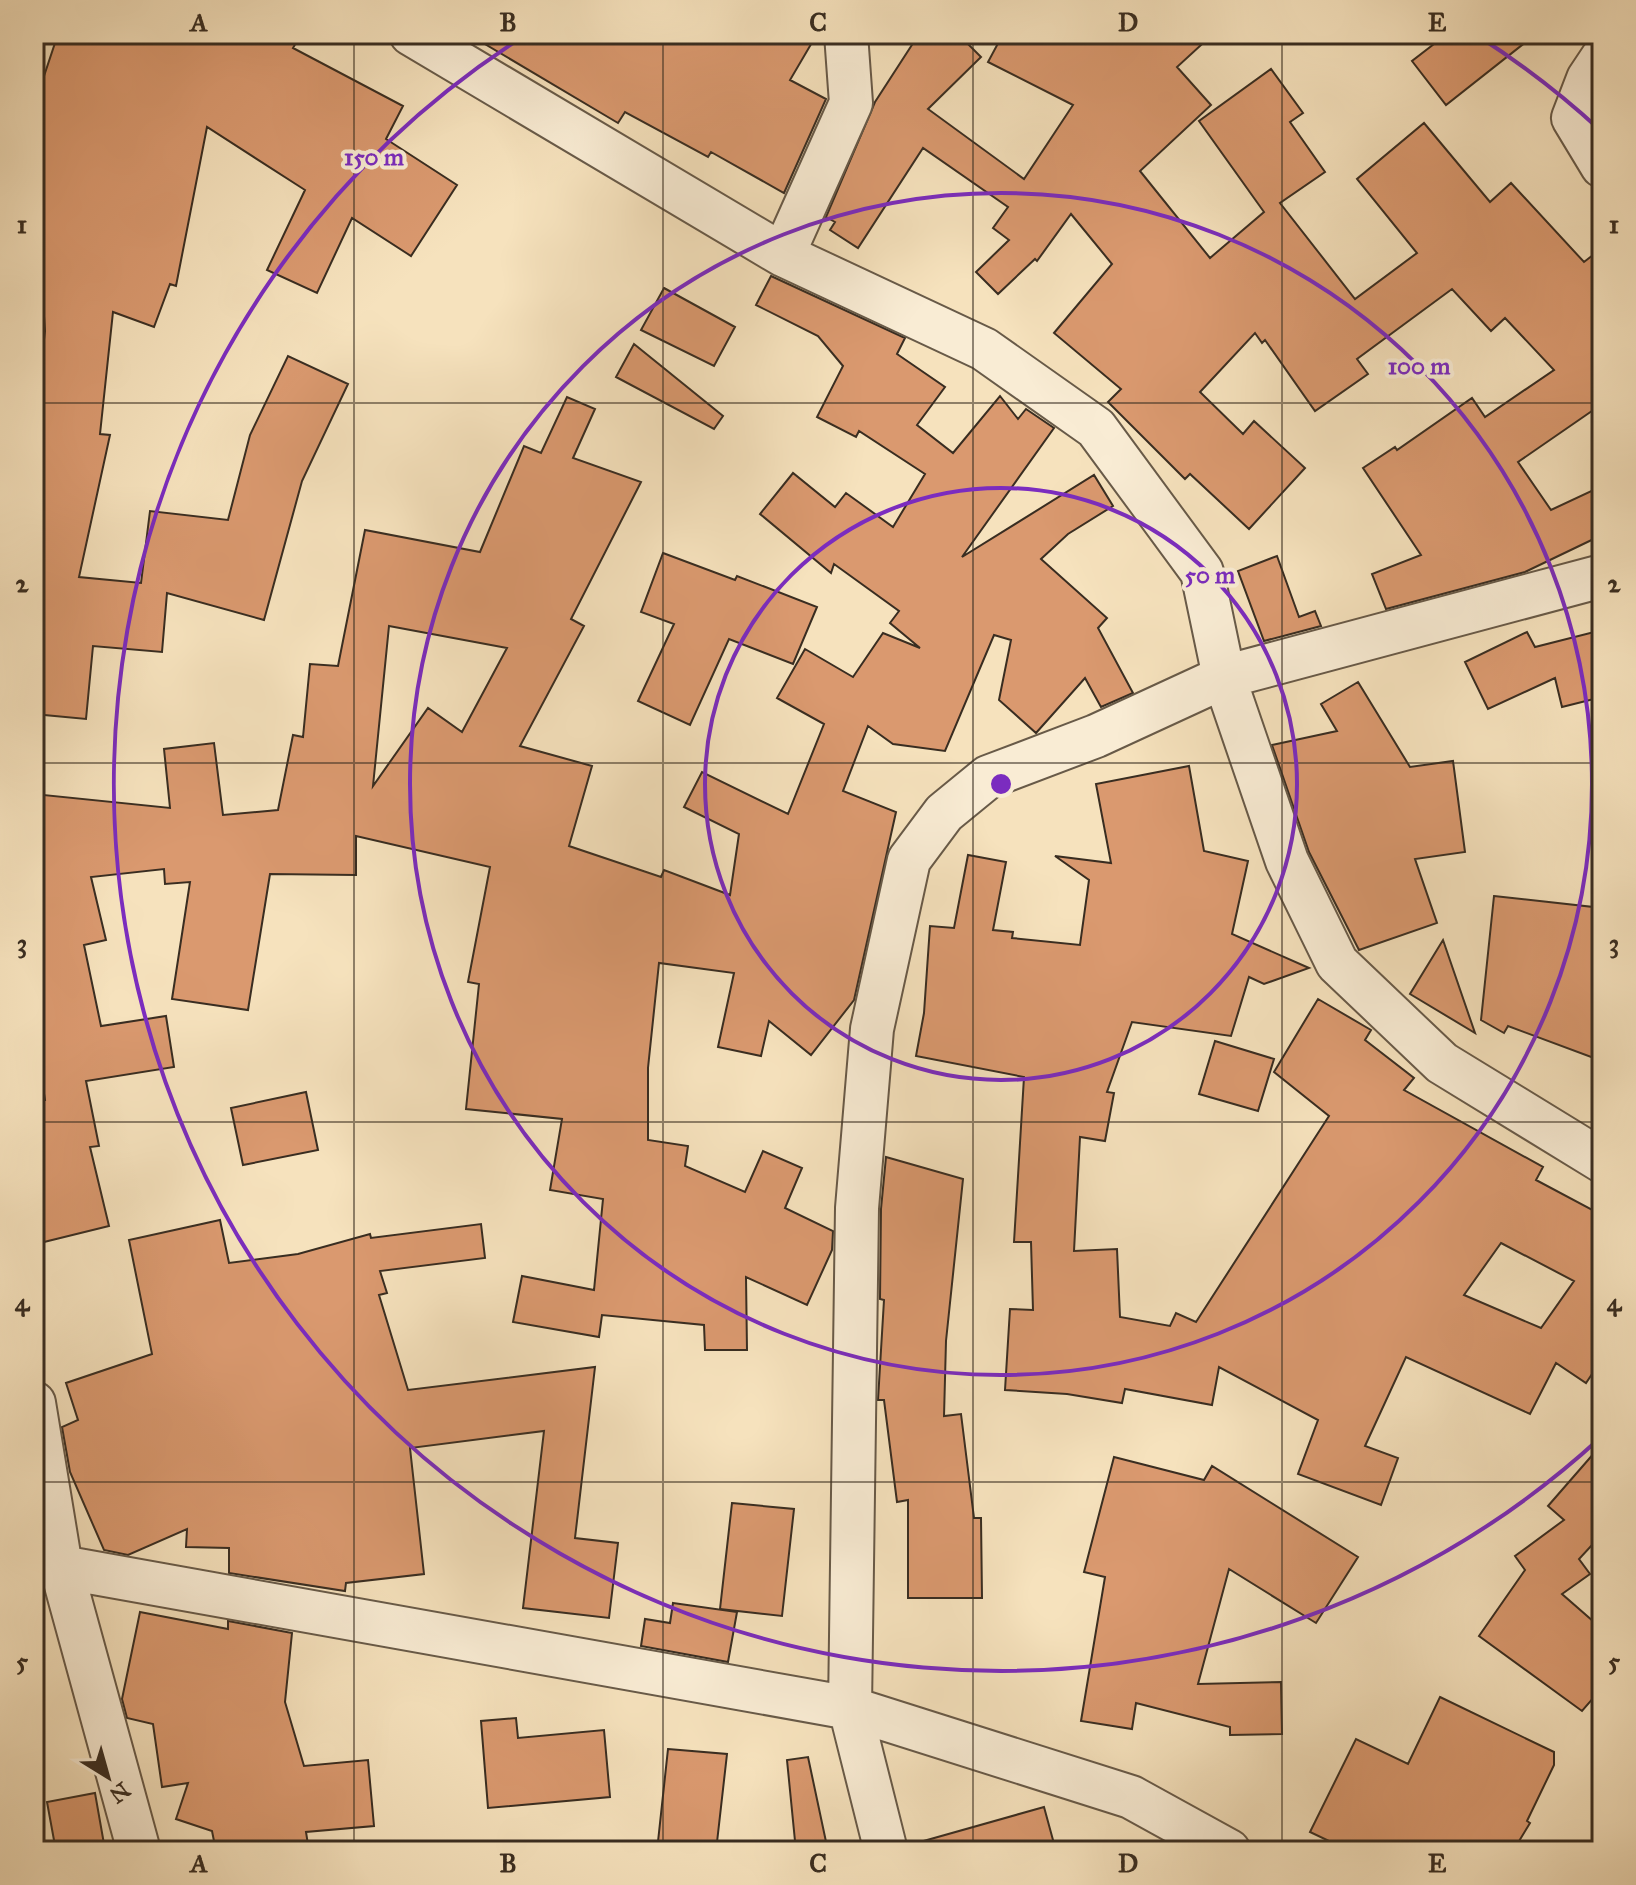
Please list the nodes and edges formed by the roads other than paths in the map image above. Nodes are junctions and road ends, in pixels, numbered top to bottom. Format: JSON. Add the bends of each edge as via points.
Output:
{"nodes":[{"id":1,"x":411,"y":34,"type":"edge"},
{"id":2,"x":846,"y":34,"type":"edge"},
{"id":3,"x":1602,"y":58,"type":"edge"},
{"id":4,"x":1602,"y":166,"type":"edge"},
{"id":5,"x":783,"y":255,"type":"junction"},
{"id":6,"x":1602,"y":576,"type":"edge"},
{"id":7,"x":1224,"y":677,"type":"junction"},
{"id":8,"x":1602,"y":1161,"type":"edge"},
{"id":9,"x":34,"y":1403,"type":"edge"},
{"id":10,"x":61,"y":1567,"type":"junction"},
{"id":11,"x":850,"y":1708,"type":"junction"},
{"id":12,"x":139,"y":1851,"type":"edge"},
{"id":13,"x":886,"y":1851,"type":"edge"},
{"id":14,"x":1229,"y":1851,"type":"edge"}],
"edges":[{"from":1,"to":5,"type":"street"},
{"from":2,"to":5,"type":"street","via":[[851,103]]},
{"from":3,"to":4,"type":"street","via":[[1573,118]]},
{"from":5,"to":7,"type":"street","via":[[984,349],[1096,428],[1202,572]]},
{"from":6,"to":7,"type":"street"},
{"from":7,"to":8,"type":"street","via":[[1287,861],[1337,963],[1442,1063]]},
{"from":7,"to":11,"type":"street","via":[[1096,736],[988,777],[944,813],[909,860],[872,1029],[857,1208]]},
{"from":9,"to":10,"type":"street"},
{"from":10,"to":11,"type":"street"},
{"from":10,"to":12,"type":"street"},
{"from":11,"to":13,"type":"street"},
{"from":11,"to":14,"type":"street","via":[[1131,1797]]}]}
